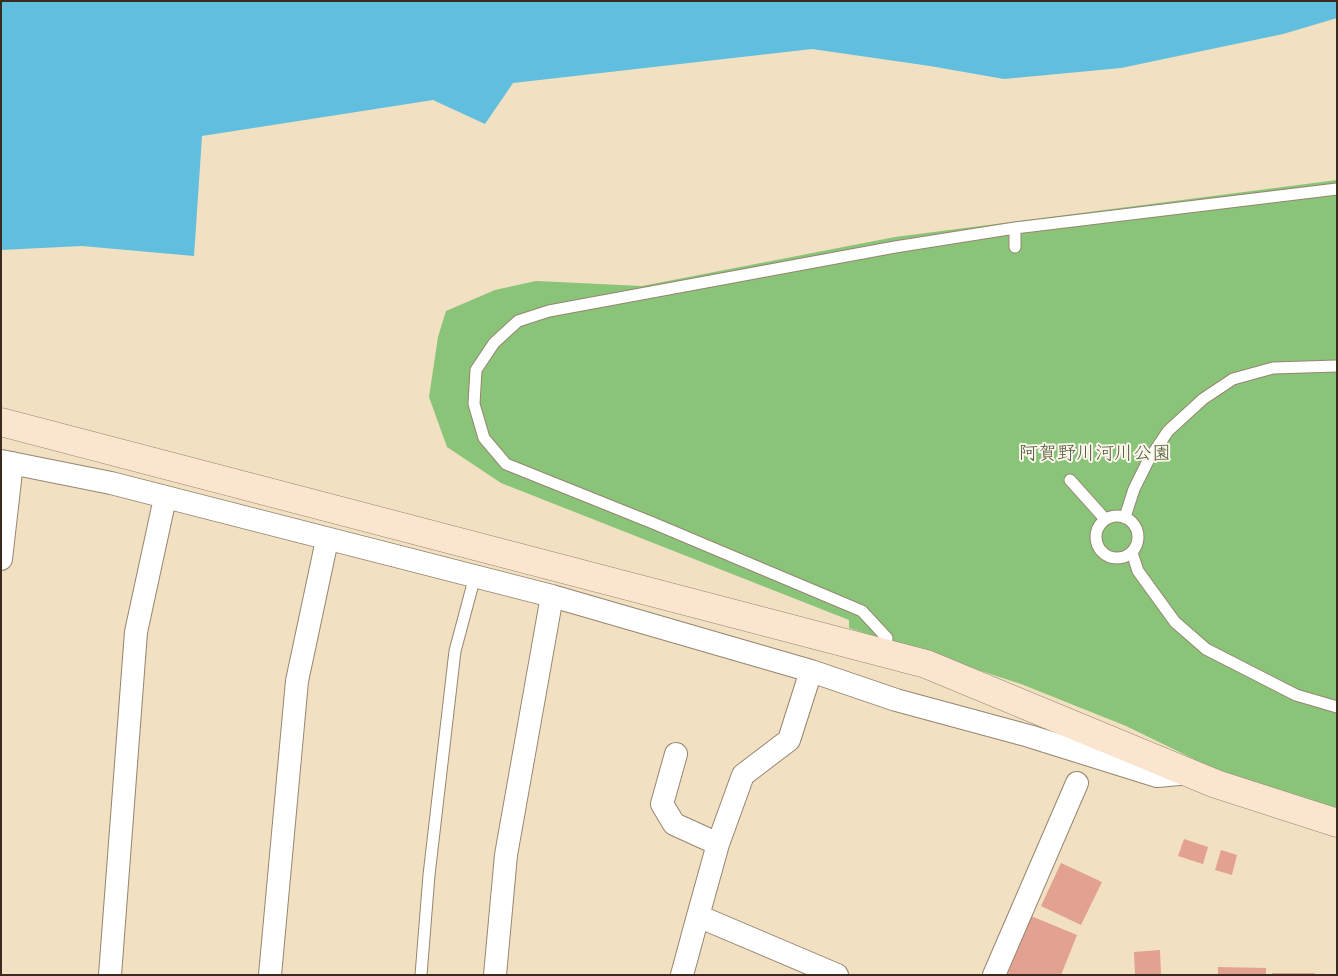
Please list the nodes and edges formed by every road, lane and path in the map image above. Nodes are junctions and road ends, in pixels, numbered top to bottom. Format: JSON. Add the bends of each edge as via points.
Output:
{"nodes":[{"id":1,"x":1337,"y":189,"type":"edge"},
{"id":2,"x":1015,"y":228,"type":"junction"},
{"id":3,"x":1015,"y":247,"type":"dead end"},
{"id":4,"x":1337,"y":366,"type":"edge"},
{"id":5,"x":1,"y":422,"type":"edge"},
{"id":6,"x":7,"y":462,"type":"edge"},
{"id":7,"x":1070,"y":480,"type":"dead end"},
{"id":8,"x":165,"y":498,"type":"junction"},
{"id":9,"x":1125,"y":517,"type":"junction"},
{"id":10,"x":1105,"y":519,"type":"junction"},
{"id":11,"x":327,"y":540,"type":"junction"},
{"id":12,"x":1132,"y":553,"type":"junction"},
{"id":13,"x":1,"y":559,"type":"edge"},
{"id":14,"x":475,"y":576,"type":"junction"},
{"id":15,"x":552,"y":596,"type":"junction"},
{"id":16,"x":885,"y":653,"type":"junction"},
{"id":17,"x":811,"y":671,"type":"junction"},
{"id":18,"x":1337,"y":707,"type":"edge"},
{"id":19,"x":676,"y":754,"type":"dead end"},
{"id":20,"x":1190,"y":773,"type":"junction"},
{"id":21,"x":1077,"y":783,"type":"dead end"},
{"id":22,"x":1337,"y":824,"type":"edge"},
{"id":23,"x":718,"y":844,"type":"junction"},
{"id":24,"x":698,"y":916,"type":"junction"},
{"id":25,"x":110,"y":975,"type":"edge"},
{"id":26,"x":270,"y":975,"type":"edge"},
{"id":27,"x":421,"y":975,"type":"edge"},
{"id":28,"x":495,"y":975,"type":"edge"},
{"id":29,"x":682,"y":975,"type":"edge"},
{"id":30,"x":837,"y":975,"type":"edge"},
{"id":31,"x":994,"y":975,"type":"edge"}],
"edges":[{"from":1,"to":2,"type":"lane"},
{"from":2,"to":3,"type":"lane"},
{"from":2,"to":16,"type":"lane","via":[[549,311],[518,321],[494,343],[476,370],[474,404],[484,438],[506,464],[862,611],[887,638]]},
{"from":4,"to":9,"type":"lane","via":[[1273,368],[1233,379],[1203,399],[1168,431],[1134,489]]},
{"from":5,"to":16,"type":"street"},
{"from":6,"to":8,"type":"street","via":[[111,483]]},
{"from":6,"to":13,"type":"street"},
{"from":7,"to":10,"type":"lane"},
{"from":8,"to":11,"type":"street"},
{"from":8,"to":25,"type":"street","via":[[136,632]]},
{"from":9,"to":10,"type":"lane","via":[[1119,515]]},
{"from":9,"to":12,"type":"lane","via":[[1138,533]]},
{"from":10,"to":12,"type":"lane","via":[[1096,530],[1100,550],[1111,558],[1126,557]]},
{"from":11,"to":14,"type":"street"},
{"from":11,"to":26,"type":"street","via":[[297,681]]},
{"from":12,"to":18,"type":"lane","via":[[1138,571],[1175,622],[1206,649],[1296,695]]},
{"from":14,"to":15,"type":"street"},
{"from":14,"to":27,"type":"lane","via":[[456,651],[429,875]]},
{"from":15,"to":17,"type":"street"},
{"from":15,"to":28,"type":"street","via":[[506,855]]},
{"from":16,"to":20,"type":"street","via":[[926,664]]},
{"from":17,"to":20,"type":"street","via":[[896,700],[1029,736],[1157,776]]},
{"from":17,"to":23,"type":"street","via":[[789,740],[743,775]]},
{"from":19,"to":23,"type":"street","via":[[662,804],[674,824]]},
{"from":20,"to":22,"type":"street"},
{"from":21,"to":31,"type":"street"},
{"from":23,"to":24,"type":"street"},
{"from":24,"to":29,"type":"street"},
{"from":24,"to":30,"type":"street"}]}
